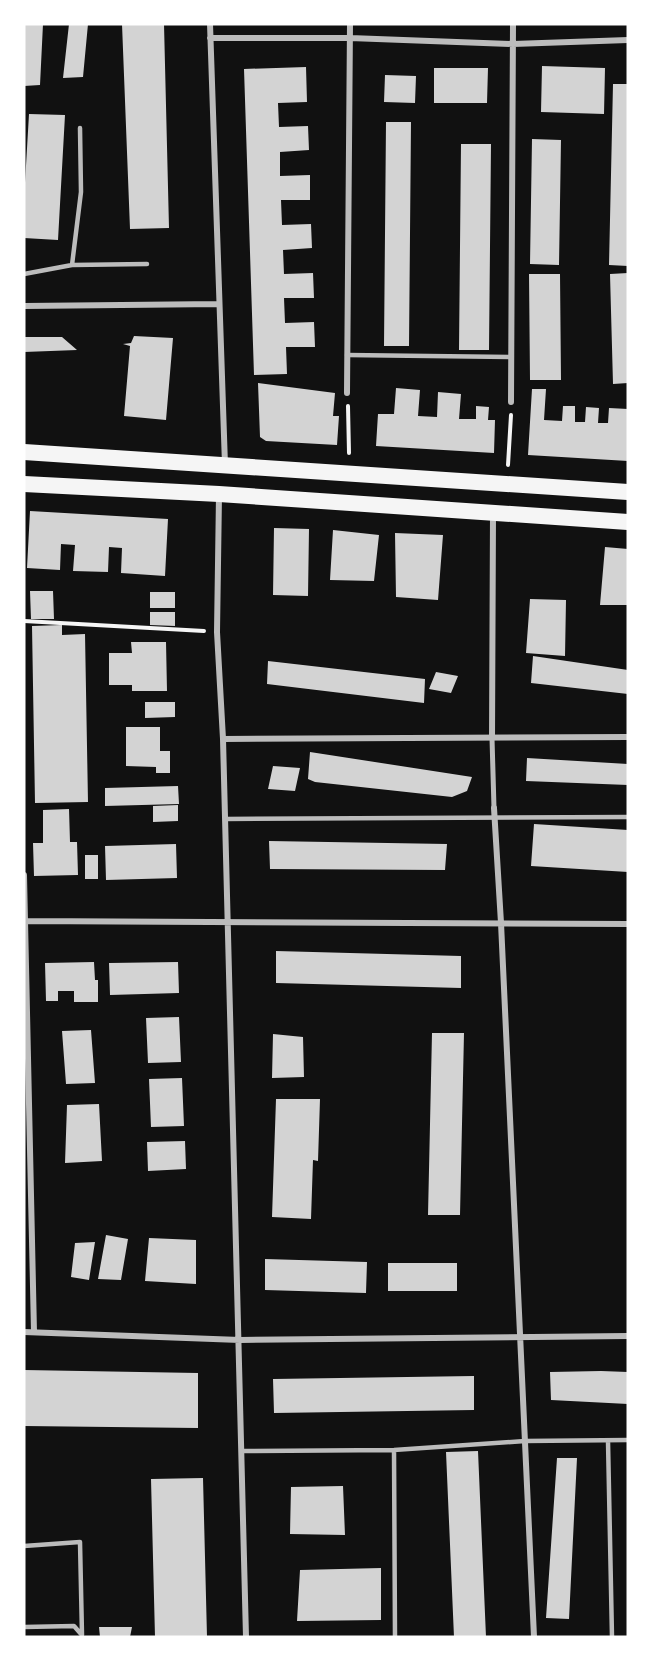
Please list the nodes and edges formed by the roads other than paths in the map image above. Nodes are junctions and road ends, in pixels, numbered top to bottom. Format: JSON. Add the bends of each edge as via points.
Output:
{"nodes":[{"id":1,"x":210,"y":24,"type":"edge"},
{"id":2,"x":350,"y":24,"type":"edge"},
{"id":3,"x":513,"y":24,"type":"edge"},
{"id":4,"x":210,"y":38,"type":"junction"},
{"id":5,"x":350,"y":38,"type":"junction"},
{"id":6,"x":628,"y":39,"type":"edge"},
{"id":7,"x":513,"y":44,"type":"junction"},
{"id":8,"x":80,"y":128,"type":"dead end"},
{"id":9,"x":147,"y":264,"type":"dead end"},
{"id":10,"x":72,"y":265,"type":"junction"},
{"id":11,"x":24,"y":274,"type":"edge"},
{"id":12,"x":219,"y":304,"type":"junction"},
{"id":13,"x":24,"y":306,"type":"edge"},
{"id":14,"x":347,"y":355,"type":"junction"},
{"id":15,"x":511,"y":357,"type":"junction"},
{"id":16,"x":347,"y":393,"type":"road end"},
{"id":17,"x":511,"y":402,"type":"road end"},
{"id":18,"x":24,"y":452,"type":"edge"},
{"id":19,"x":225,"y":465,"type":"junction"},
{"id":20,"x":24,"y":484,"type":"edge"},
{"id":21,"x":628,"y":492,"type":"edge"},
{"id":22,"x":219,"y":494,"type":"junction"},
{"id":23,"x":493,"y":514,"type":"junction"},
{"id":24,"x":628,"y":522,"type":"edge"},
{"id":25,"x":628,"y":737,"type":"edge"},
{"id":26,"x":492,"y":738,"type":"junction"},
{"id":27,"x":223,"y":739,"type":"junction"},
{"id":28,"x":494,"y":808,"type":"joint"},
{"id":29,"x":628,"y":818,"type":"edge"},
{"id":30,"x":225,"y":819,"type":"junction"},
{"id":31,"x":495,"y":819,"type":"junction"},
{"id":32,"x":24,"y":875,"type":"edge"},
{"id":33,"x":25,"y":921,"type":"edge"},
{"id":34,"x":226,"y":922,"type":"junction"},
{"id":35,"x":501,"y":923,"type":"junction"},
{"id":36,"x":628,"y":924,"type":"edge"},
{"id":37,"x":24,"y":1332,"type":"edge"},
{"id":38,"x":34,"y":1332,"type":"junction"},
{"id":39,"x":628,"y":1336,"type":"edge"},
{"id":40,"x":520,"y":1337,"type":"junction"},
{"id":41,"x":240,"y":1340,"type":"junction"},
{"id":42,"x":628,"y":1440,"type":"edge"},
{"id":43,"x":525,"y":1441,"type":"junction"},
{"id":44,"x":608,"y":1441,"type":"junction"},
{"id":45,"x":394,"y":1450,"type":"junction"},
{"id":46,"x":242,"y":1451,"type":"junction"},
{"id":47,"x":24,"y":1546,"type":"edge"},
{"id":48,"x":24,"y":1628,"type":"edge"},
{"id":49,"x":82,"y":1636,"type":"edge"},
{"id":50,"x":246,"y":1637,"type":"edge"},
{"id":51,"x":395,"y":1637,"type":"edge"},
{"id":52,"x":534,"y":1637,"type":"edge"},
{"id":53,"x":612,"y":1637,"type":"edge"}],
"edges":[{"from":1,"to":4,"type":"street"},
{"from":2,"to":5,"type":"street"},
{"from":3,"to":7,"type":"street"},
{"from":4,"to":5,"type":"street"},
{"from":4,"to":12,"type":"street"},
{"from":5,"to":7,"type":"street"},
{"from":5,"to":14,"type":"street"},
{"from":6,"to":7,"type":"street"},
{"from":7,"to":15,"type":"street"},
{"from":8,"to":10,"type":"lane","via":[[81,192]]},
{"from":9,"to":10,"type":"lane"},
{"from":10,"to":11,"type":"lane"},
{"from":12,"to":13,"type":"street"},
{"from":12,"to":19,"type":"street"},
{"from":14,"to":15,"type":"lane"},
{"from":14,"to":16,"type":"street"},
{"from":15,"to":17,"type":"street"},
{"from":18,"to":19,"type":"highway"},
{"from":19,"to":21,"type":"highway"},
{"from":20,"to":22,"type":"highway"},
{"from":22,"to":23,"type":"highway"},
{"from":22,"to":27,"type":"street","via":[[217,632]]},
{"from":23,"to":24,"type":"highway"},
{"from":23,"to":26,"type":"street"},
{"from":25,"to":26,"type":"street"},
{"from":26,"to":27,"type":"street"},
{"from":26,"to":28,"type":"street"},
{"from":27,"to":30,"type":"street"},
{"from":28,"to":31,"type":"street"},
{"from":29,"to":31,"type":"lane"},
{"from":30,"to":31,"type":"lane"},
{"from":30,"to":34,"type":"street"},
{"from":31,"to":35,"type":"street"},
{"from":32,"to":33,"type":"street"},
{"from":33,"to":34,"type":"street"},
{"from":33,"to":38,"type":"street"},
{"from":34,"to":35,"type":"street"},
{"from":34,"to":41,"type":"street"},
{"from":35,"to":36,"type":"street"},
{"from":35,"to":40,"type":"street"},
{"from":37,"to":38,"type":"street"},
{"from":38,"to":41,"type":"street"},
{"from":39,"to":40,"type":"street"},
{"from":40,"to":41,"type":"street"},
{"from":40,"to":43,"type":"street"},
{"from":41,"to":46,"type":"street"},
{"from":42,"to":44,"type":"lane"},
{"from":43,"to":44,"type":"lane"},
{"from":43,"to":45,"type":"lane"},
{"from":43,"to":52,"type":"street"},
{"from":44,"to":53,"type":"lane"},
{"from":45,"to":46,"type":"lane"},
{"from":45,"to":51,"type":"lane"},
{"from":46,"to":50,"type":"street"},
{"from":47,"to":49,"type":"lane","via":[[80,1542]]},
{"from":48,"to":49,"type":"lane","via":[[74,1626]]}]}
